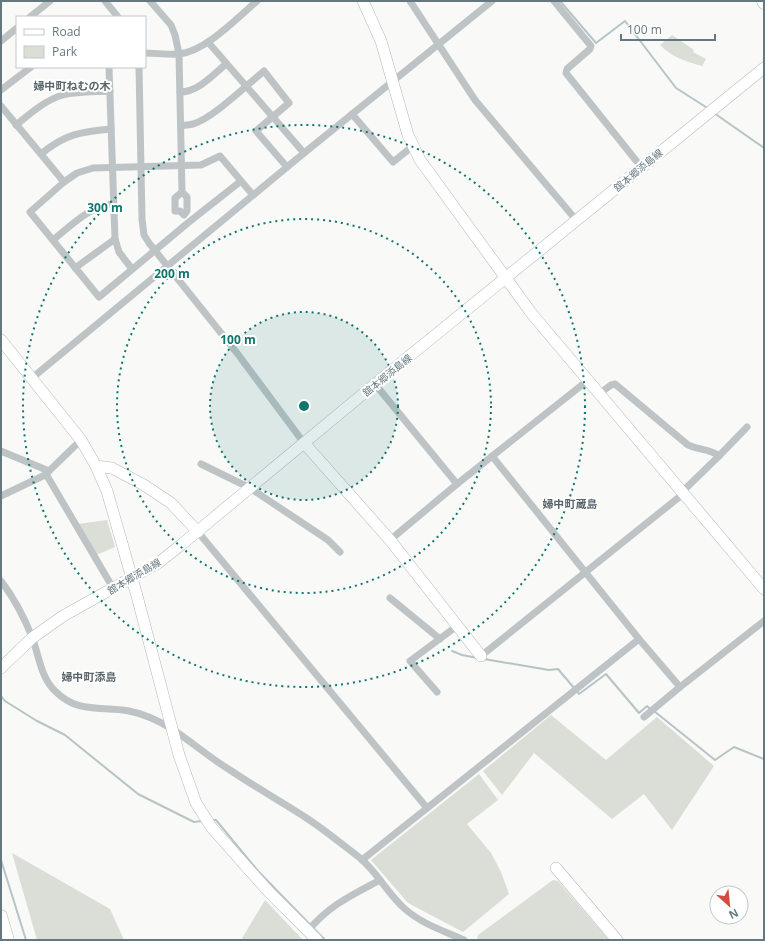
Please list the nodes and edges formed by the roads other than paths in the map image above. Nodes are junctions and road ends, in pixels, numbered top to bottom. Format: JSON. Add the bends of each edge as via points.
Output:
{"nodes":[{"id":1,"x":50,"y":1,"type":"edge"},
{"id":2,"x":106,"y":1,"type":"edge"},
{"id":3,"x":150,"y":1,"type":"edge"},
{"id":4,"x":257,"y":1,"type":"edge"},
{"id":5,"x":363,"y":1,"type":"edge"},
{"id":6,"x":410,"y":1,"type":"edge"},
{"id":7,"x":492,"y":1,"type":"edge"},
{"id":8,"x":554,"y":1,"type":"edge"},
{"id":9,"x":31,"y":16,"type":"edge"},
{"id":10,"x":117,"y":16,"type":"edge"},
{"id":11,"x":16,"y":29,"type":"edge"},
{"id":12,"x":1,"y":41,"type":"edge"},
{"id":13,"x":208,"y":42,"type":"junction"},
{"id":14,"x":439,"y":43,"type":"junction"},
{"id":15,"x":146,"y":53,"type":"edge"},
{"id":16,"x":179,"y":54,"type":"junction"},
{"id":17,"x":226,"y":64,"type":"junction"},
{"id":18,"x":30,"y":68,"type":"edge"},
{"id":19,"x":109,"y":68,"type":"edge"},
{"id":20,"x":139,"y":68,"type":"edge"},
{"id":21,"x":764,"y":68,"type":"edge"},
{"id":22,"x":392,"y":81,"type":"junction"},
{"id":23,"x":246,"y":86,"type":"junction"},
{"id":24,"x":1,"y":90,"type":"edge"},
{"id":25,"x":110,"y":91,"type":"junction"},
{"id":26,"x":180,"y":92,"type":"junction"},
{"id":27,"x":1,"y":106,"type":"edge"},
{"id":28,"x":352,"y":114,"type":"junction"},
{"id":29,"x":272,"y":118,"type":"junction"},
{"id":30,"x":16,"y":124,"type":"junction"},
{"id":31,"x":181,"y":126,"type":"junction"},
{"id":32,"x":111,"y":129,"type":"junction"},
{"id":33,"x":413,"y":146,"type":"junction"},
{"id":34,"x":41,"y":154,"type":"junction"},
{"id":35,"x":304,"y":154,"type":"junction"},
{"id":36,"x":182,"y":166,"type":"junction"},
{"id":37,"x":141,"y":167,"type":"junction"},
{"id":38,"x":287,"y":167,"type":"junction"},
{"id":39,"x":112,"y":168,"type":"junction"},
{"id":40,"x":642,"y":168,"type":"junction"},
{"id":41,"x":241,"y":181,"type":"junction"},
{"id":42,"x":64,"y":182,"type":"junction"},
{"id":43,"x":182,"y":192,"type":"junction"},
{"id":44,"x":253,"y":195,"type":"junction"},
{"id":45,"x":113,"y":204,"type":"junction"},
{"id":46,"x":184,"y":215,"type":"junction"},
{"id":47,"x":577,"y":221,"type":"junction"},
{"id":48,"x":189,"y":222,"type":"junction"},
{"id":49,"x":115,"y":239,"type":"junction"},
{"id":50,"x":53,"y":240,"type":"junction"},
{"id":51,"x":155,"y":250,"type":"junction"},
{"id":52,"x":168,"y":266,"type":"junction"},
{"id":53,"x":75,"y":268,"type":"junction"},
{"id":54,"x":132,"y":269,"type":"junction"},
{"id":55,"x":506,"y":278,"type":"junction"},
{"id":56,"x":1,"y":340,"type":"edge"},
{"id":57,"x":32,"y":378,"type":"junction"},
{"id":58,"x":587,"y":381,"type":"junction"},
{"id":59,"x":375,"y":384,"type":"junction"},
{"id":60,"x":599,"y":394,"type":"junction"},
{"id":61,"x":747,"y":428,"type":"dead end"},
{"id":62,"x":81,"y":440,"type":"junction"},
{"id":63,"x":304,"y":443,"type":"junction"},
{"id":64,"x":1,"y":451,"type":"edge"},
{"id":65,"x":492,"y":456,"type":"junction"},
{"id":66,"x":719,"y":456,"type":"junction"},
{"id":67,"x":201,"y":464,"type":"dead end"},
{"id":68,"x":96,"y":466,"type":"junction"},
{"id":69,"x":47,"y":472,"type":"junction"},
{"id":70,"x":457,"y":484,"type":"junction"},
{"id":71,"x":250,"y":488,"type":"junction"},
{"id":72,"x":683,"y":493,"type":"junction"},
{"id":73,"x":1,"y":496,"type":"edge"},
{"id":74,"x":198,"y":532,"type":"junction"},
{"id":75,"x":390,"y":540,"type":"junction"},
{"id":76,"x":340,"y":552,"type":"dead end"},
{"id":77,"x":584,"y":572,"type":"junction"},
{"id":78,"x":132,"y":578,"type":"junction"},
{"id":79,"x":1,"y":581,"type":"edge"},
{"id":80,"x":113,"y":588,"type":"junction"},
{"id":81,"x":764,"y":589,"type":"edge"},
{"id":82,"x":390,"y":598,"type":"dead end"},
{"id":83,"x":764,"y":621,"type":"edge"},
{"id":84,"x":457,"y":626,"type":"junction"},
{"id":85,"x":32,"y":638,"type":"junction"},
{"id":86,"x":440,"y":639,"type":"junction"},
{"id":87,"x":639,"y":639,"type":"junction"},
{"id":88,"x":481,"y":656,"type":"joint"},
{"id":89,"x":1,"y":668,"type":"edge"},
{"id":90,"x":680,"y":687,"type":"junction"},
{"id":91,"x":437,"y":692,"type":"dead end"},
{"id":92,"x":644,"y":717,"type":"dead end"},
{"id":93,"x":172,"y":729,"type":"junction"},
{"id":94,"x":427,"y":808,"type":"junction"},
{"id":95,"x":362,"y":860,"type":"junction"},
{"id":96,"x":556,"y":868,"type":"dead end"},
{"id":97,"x":380,"y":880,"type":"junction"},
{"id":98,"x":1,"y":916,"type":"edge"},
{"id":99,"x":308,"y":931,"type":"junction"},
{"id":100,"x":8,"y":940,"type":"edge"},
{"id":101,"x":317,"y":940,"type":"edge"},
{"id":102,"x":464,"y":940,"type":"edge"},
{"id":103,"x":617,"y":940,"type":"edge"}],
"edges":[{"from":1,"to":9,"type":"street"},
{"from":2,"to":10,"type":"street"},
{"from":3,"to":16,"type":"street","via":[[171,25]]},
{"from":4,"to":13,"type":"street"},
{"from":5,"to":22,"type":"street","via":[[381,41]]},
{"from":6,"to":14,"type":"street"},
{"from":7,"to":14,"type":"street"},
{"from":8,"to":40,"type":"street","via":[[591,46],[566,69],[566,73]]},
{"from":11,"to":12,"type":"street"},
{"from":13,"to":16,"type":"street","via":[[193,51]]},
{"from":13,"to":17,"type":"street"},
{"from":14,"to":22,"type":"street"},
{"from":14,"to":47,"type":"street","via":[[475,100]]},
{"from":15,"to":16,"type":"street"},
{"from":16,"to":26,"type":"street"},
{"from":17,"to":23,"type":"street"},
{"from":17,"to":26,"type":"street","via":[[195,89]]},
{"from":18,"to":24,"type":"street"},
{"from":19,"to":25,"type":"street"},
{"from":20,"to":37,"type":"street"},
{"from":21,"to":40,"type":"street","name":"舘本郷添島線"},
{"from":22,"to":28,"type":"street"},
{"from":22,"to":33,"type":"street"},
{"from":23,"to":29,"type":"street"},
{"from":23,"to":29,"type":"street","via":[[264,71],[289,103]]},
{"from":23,"to":31,"type":"street","via":[[214,113],[201,121]]},
{"from":25,"to":30,"type":"street","via":[[61,95]]},
{"from":25,"to":32,"type":"street"},
{"from":26,"to":31,"type":"street"},
{"from":27,"to":30,"type":"street"},
{"from":28,"to":33,"type":"street","via":[[393,162]]},
{"from":28,"to":35,"type":"street"},
{"from":29,"to":35,"type":"street"},
{"from":29,"to":38,"type":"street","via":[[256,131]]},
{"from":30,"to":34,"type":"street"},
{"from":31,"to":36,"type":"street"},
{"from":32,"to":34,"type":"street","via":[[84,131],[53,144]]},
{"from":32,"to":39,"type":"street"},
{"from":33,"to":55,"type":"street","via":[[420,160]]},
{"from":34,"to":42,"type":"street"},
{"from":35,"to":38,"type":"street"},
{"from":36,"to":37,"type":"street"},
{"from":36,"to":41,"type":"street","via":[[201,165],[220,156]]},
{"from":36,"to":43,"type":"street"},
{"from":37,"to":39,"type":"street"},
{"from":37,"to":51,"type":"street","via":[[144,234]]},
{"from":38,"to":44,"type":"street"},
{"from":39,"to":42,"type":"street","via":[[93,168],[78,173]]},
{"from":39,"to":45,"type":"street"},
{"from":40,"to":47,"type":"street","name":"舘本郷添島線"},
{"from":41,"to":44,"type":"street"},
{"from":41,"to":48,"type":"street"},
{"from":42,"to":50,"type":"street","via":[[30,212]]},
{"from":43,"to":46,"type":"street","via":[[187,197],[187,212]]},
{"from":43,"to":46,"type":"street","via":[[175,198],[175,211],[180,211]]},
{"from":44,"to":52,"type":"street"},
{"from":45,"to":49,"type":"street"},
{"from":45,"to":50,"type":"street","via":[[96,207]]},
{"from":46,"to":48,"type":"street"},
{"from":47,"to":55,"type":"street","name":"舘本郷添島線"},
{"from":48,"to":51,"type":"street"},
{"from":49,"to":53,"type":"street"},
{"from":49,"to":54,"type":"street","via":[[119,252]]},
{"from":50,"to":53,"type":"street"},
{"from":51,"to":52,"type":"street"},
{"from":51,"to":54,"type":"street"},
{"from":52,"to":57,"type":"street"},
{"from":52,"to":63,"type":"street"},
{"from":53,"to":54,"type":"street","via":[[99,296]]},
{"from":55,"to":58,"type":"street"},
{"from":55,"to":59,"type":"street","name":"舘本郷添島線"},
{"from":56,"to":57,"type":"street"},
{"from":57,"to":62,"type":"street"},
{"from":58,"to":60,"type":"street"},
{"from":58,"to":65,"type":"street"},
{"from":59,"to":63,"type":"street","name":"舘本郷添島線"},
{"from":59,"to":70,"type":"street"},
{"from":60,"to":66,"type":"street","via":[[615,384],[688,445],[714,452]]},
{"from":60,"to":72,"type":"street"},
{"from":61,"to":66,"type":"street"},
{"from":62,"to":68,"type":"street"},
{"from":62,"to":69,"type":"street"},
{"from":63,"to":71,"type":"street","name":"舘本郷添島線"},
{"from":63,"to":75,"type":"street"},
{"from":64,"to":69,"type":"street"},
{"from":65,"to":70,"type":"street"},
{"from":65,"to":77,"type":"street"},
{"from":66,"to":72,"type":"street"},
{"from":67,"to":71,"type":"street"},
{"from":68,"to":74,"type":"street","via":[[112,468],[172,503]]},
{"from":68,"to":78,"type":"street","via":[[107,491]]},
{"from":69,"to":73,"type":"street"},
{"from":69,"to":80,"type":"street"},
{"from":70,"to":75,"type":"street"},
{"from":71,"to":74,"type":"street","name":"舘本郷添島線"},
{"from":71,"to":76,"type":"street","via":[[328,540]]},
{"from":72,"to":77,"type":"street"},
{"from":72,"to":81,"type":"street"},
{"from":74,"to":78,"type":"street","name":"舘本郷添島線"},
{"from":74,"to":94,"type":"street"},
{"from":75,"to":84,"type":"street"},
{"from":77,"to":87,"type":"street"},
{"from":77,"to":88,"type":"street"},
{"from":78,"to":80,"type":"street","name":"舘本郷添島線"},
{"from":78,"to":93,"type":"street"},
{"from":79,"to":85,"type":"street","via":[[13,597]]},
{"from":80,"to":85,"type":"street","name":"舘本郷添島線","via":[[63,616]]},
{"from":82,"to":86,"type":"street"},
{"from":83,"to":90,"type":"street"},
{"from":84,"to":86,"type":"street"},
{"from":84,"to":88,"type":"street"},
{"from":85,"to":89,"type":"street","name":"舘本郷添島線"},
{"from":85,"to":93,"type":"street","via":[[47,681],[65,700],[79,707],[132,712],[152,718]]},
{"from":86,"to":91,"type":"street","via":[[410,661]]},
{"from":87,"to":90,"type":"street"},
{"from":87,"to":94,"type":"street"},
{"from":90,"to":92,"type":"street"},
{"from":93,"to":95,"type":"street","via":[[228,770],[310,820]]},
{"from":93,"to":99,"type":"street","via":[[196,803],[212,828]]},
{"from":94,"to":95,"type":"street"},
{"from":95,"to":97,"type":"street"},
{"from":96,"to":103,"type":"street"},
{"from":97,"to":99,"type":"street","via":[[336,904]]},
{"from":97,"to":102,"type":"street","via":[[405,909],[431,927]]},
{"from":98,"to":100,"type":"main road"},
{"from":99,"to":101,"type":"street"}]}
